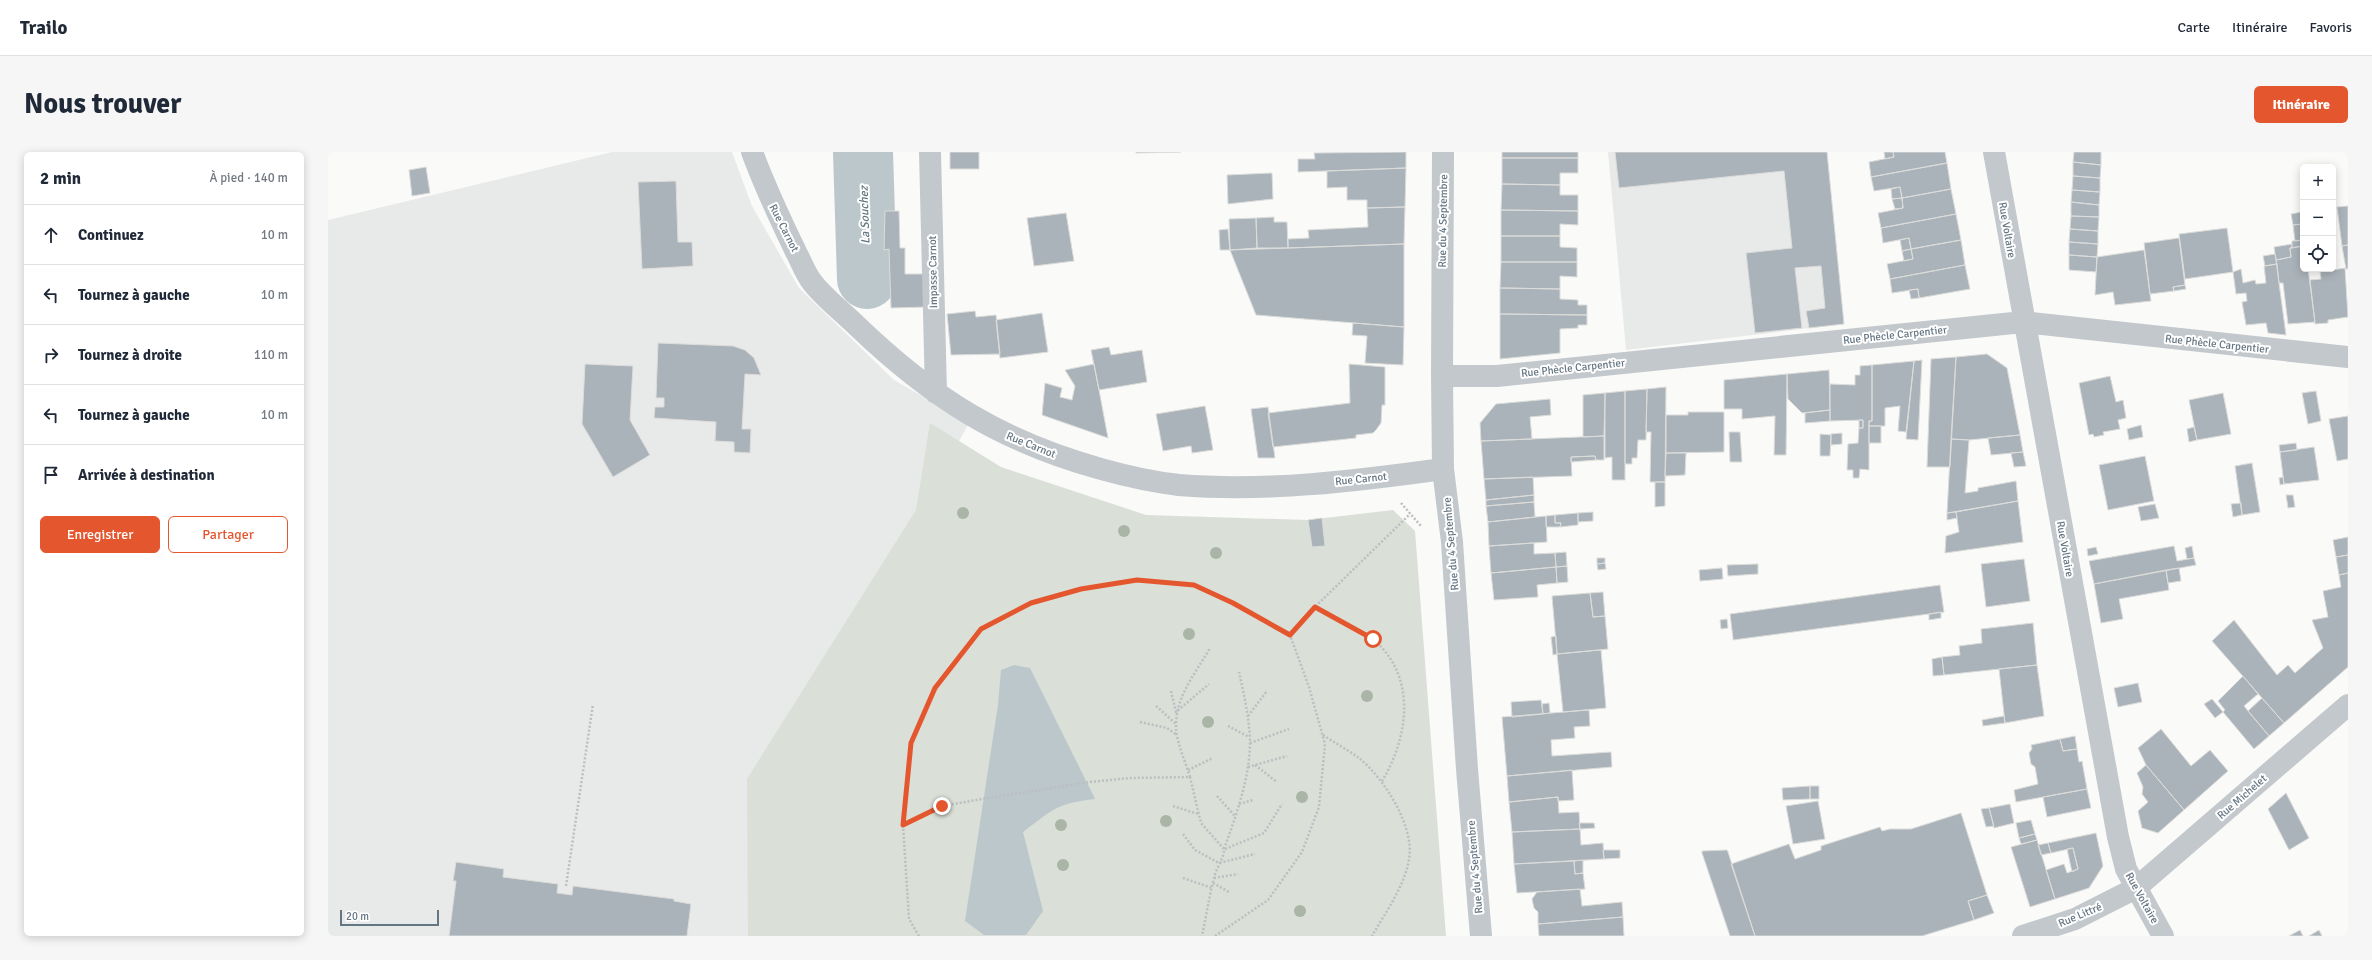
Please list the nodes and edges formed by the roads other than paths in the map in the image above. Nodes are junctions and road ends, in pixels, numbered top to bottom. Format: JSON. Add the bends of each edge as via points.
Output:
{"nodes":[{"id":1,"x":752,"y":152,"type":"edge"},
{"id":2,"x":930,"y":152,"type":"edge"},
{"id":3,"x":1444,"y":152,"type":"edge"},
{"id":4,"x":1994,"y":152,"type":"edge"},
{"id":5,"x":2023,"y":322,"type":"junction"},
{"id":6,"x":2348,"y":357,"type":"edge"},
{"id":7,"x":1442,"y":376,"type":"junction"},
{"id":8,"x":936,"y":393,"type":"junction"},
{"id":9,"x":1444,"y":470,"type":"junction"},
{"id":10,"x":2348,"y":705,"type":"edge"},
{"id":11,"x":2136,"y":888,"type":"junction"},
{"id":12,"x":1481,"y":936,"type":"edge"},
{"id":13,"x":2023,"y":936,"type":"edge"},
{"id":14,"x":2163,"y":936,"type":"edge"}],
"edges":[{"from":1,"to":8,"type":"street","name":"Rue Carnot","via":[[770,201],[812,282],[895,363]]},
{"from":2,"to":8,"type":"street","name":"Impasse Carnot"},
{"from":3,"to":7,"type":"street","name":"Rue du 4 Septembre"},
{"from":4,"to":5,"type":"street","name":"Rue Voltaire"},
{"from":5,"to":6,"type":"street","name":"Rue Phècle Carpentier"},
{"from":5,"to":7,"type":"street","name":"Rue Phècle Carpentier","via":[[1497,376]]},
{"from":5,"to":11,"type":"street","name":"Rue Voltaire","via":[[2118,837],[2126,869]]},
{"from":7,"to":9,"type":"street","name":"Rue du 4 Septembre"},
{"from":8,"to":9,"type":"street","name":"Rue Carnot","via":[[989,427],[1036,448],[1127,476],[1177,485],[1225,488],[1283,486]]},
{"from":9,"to":12,"type":"street","name":"Rue du 4 Septembre","via":[[1452,542]]},
{"from":10,"to":11,"type":"street","name":"Rue Michelet"},
{"from":11,"to":13,"type":"street","name":"Rue Littré","via":[[2075,919]]},
{"from":11,"to":14,"type":"street","name":"Rue Voltaire"}]}
